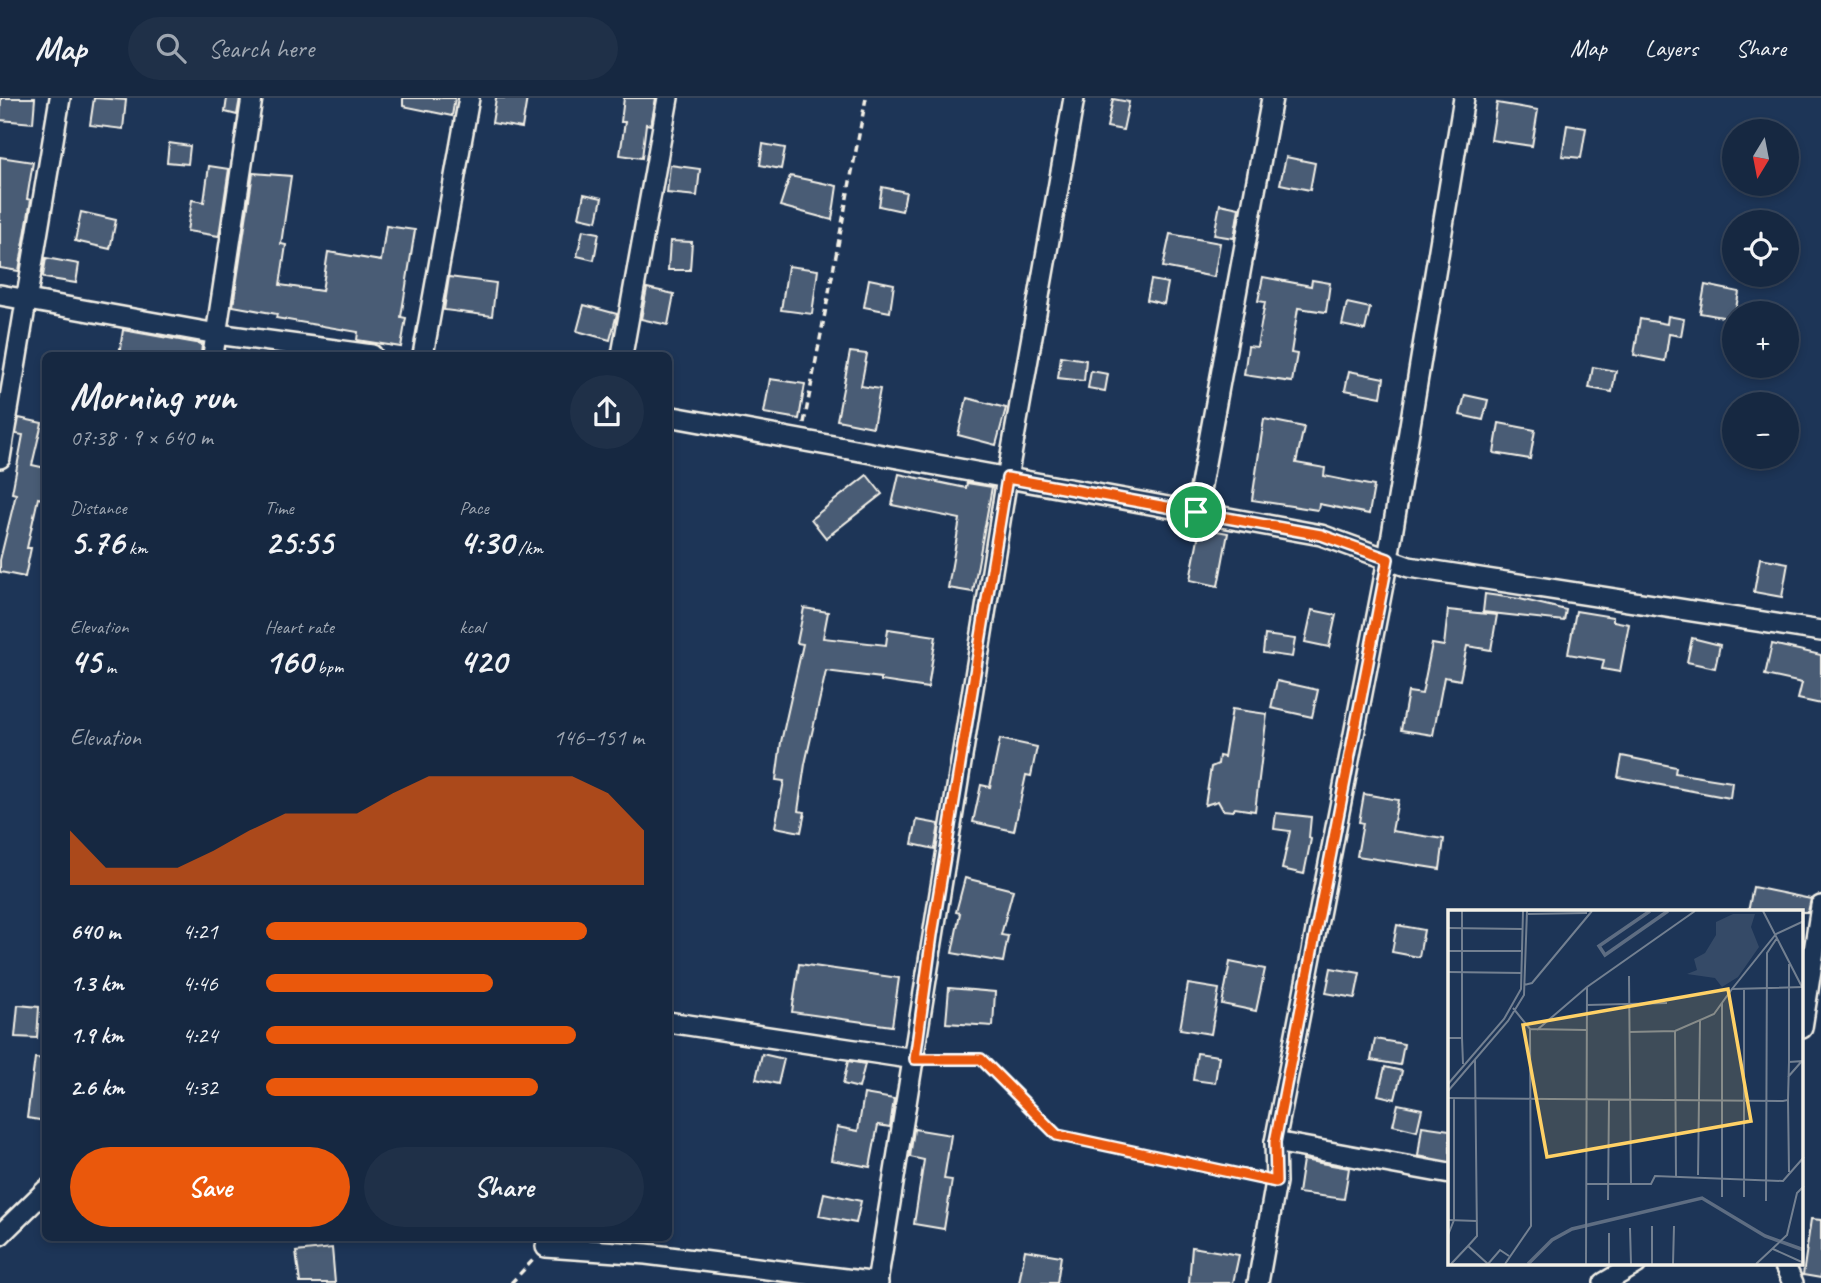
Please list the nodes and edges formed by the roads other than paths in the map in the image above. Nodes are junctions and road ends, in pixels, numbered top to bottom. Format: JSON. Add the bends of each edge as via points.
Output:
{"nodes":[{"id":1,"x":60,"y":98,"type":"edge"},
{"id":2,"x":252,"y":98,"type":"edge"},
{"id":3,"x":469,"y":98,"type":"edge"},
{"id":4,"x":668,"y":98,"type":"edge"},
{"id":5,"x":1074,"y":98,"type":"edge"},
{"id":6,"x":1272,"y":98,"type":"edge"},
{"id":7,"x":1465,"y":98,"type":"edge"},
{"id":8,"x":0,"y":295,"type":"edge"},
{"id":9,"x":27,"y":300,"type":"junction"},
{"id":10,"x":216,"y":334,"type":"junction"},
{"id":11,"x":213,"y":352,"type":"edge"},
{"id":12,"x":350,"y":352,"type":"edge"},
{"id":13,"x":424,"y":352,"type":"edge"},
{"id":14,"x":623,"y":352,"type":"edge"},
{"id":15,"x":672,"y":417,"type":"edge"},
{"id":16,"x":0,"y":458,"type":"edge"},
{"id":17,"x":1007,"y":478,"type":"junction"},
{"id":18,"x":1196,"y":512,"type":"junction"},
{"id":19,"x":1388,"y":559,"type":"junction"},
{"id":20,"x":1821,"y":631,"type":"edge"},
{"id":21,"x":1821,"y":906,"type":"edge"},
{"id":22,"x":1804,"y":1015,"type":"edge"},
{"id":23,"x":672,"y":1023,"type":"edge"},
{"id":24,"x":915,"y":1059,"type":"junction"},
{"id":25,"x":1275,"y":1142,"type":"junction"},
{"id":26,"x":1448,"y":1174,"type":"edge"},
{"id":27,"x":42,"y":1194,"type":"edge"},
{"id":28,"x":0,"y":1235,"type":"edge"},
{"id":29,"x":547,"y":1247,"type":"road end"},
{"id":30,"x":1633,"y":1266,"type":"edge"},
{"id":31,"x":1785,"y":1266,"type":"edge"},
{"id":32,"x":878,"y":1283,"type":"edge"},
{"id":33,"x":1258,"y":1283,"type":"edge"},
{"id":34,"x":1604,"y":1283,"type":"edge"},
{"id":35,"x":1793,"y":1283,"type":"edge"}],
"edges":[{"from":1,"to":9,"type":"street"},
{"from":2,"to":10,"type":"street"},
{"from":3,"to":13,"type":"street"},
{"from":4,"to":14,"type":"street"},
{"from":5,"to":17,"type":"street"},
{"from":6,"to":18,"type":"street"},
{"from":7,"to":19,"type":"street"},
{"from":8,"to":9,"type":"street"},
{"from":9,"to":10,"type":"street"},
{"from":9,"to":16,"type":"street"},
{"from":10,"to":11,"type":"street"},
{"from":10,"to":12,"type":"street"},
{"from":15,"to":17,"type":"street"},
{"from":17,"to":18,"type":"street"},
{"from":17,"to":24,"type":"street"},
{"from":18,"to":19,"type":"street","via":[[1321,535]]},
{"from":19,"to":20,"type":"street","via":[[1409,567]]},
{"from":19,"to":25,"type":"street"},
{"from":21,"to":22,"type":"street"},
{"from":23,"to":24,"type":"street"},
{"from":24,"to":32,"type":"street"},
{"from":25,"to":26,"type":"street"},
{"from":25,"to":33,"type":"street","via":[[1276,1182]]},
{"from":27,"to":28,"type":"street"},
{"from":29,"to":32,"type":"street","via":[[646,1254]]},
{"from":30,"to":34,"type":"street"},
{"from":31,"to":35,"type":"street"}]}
